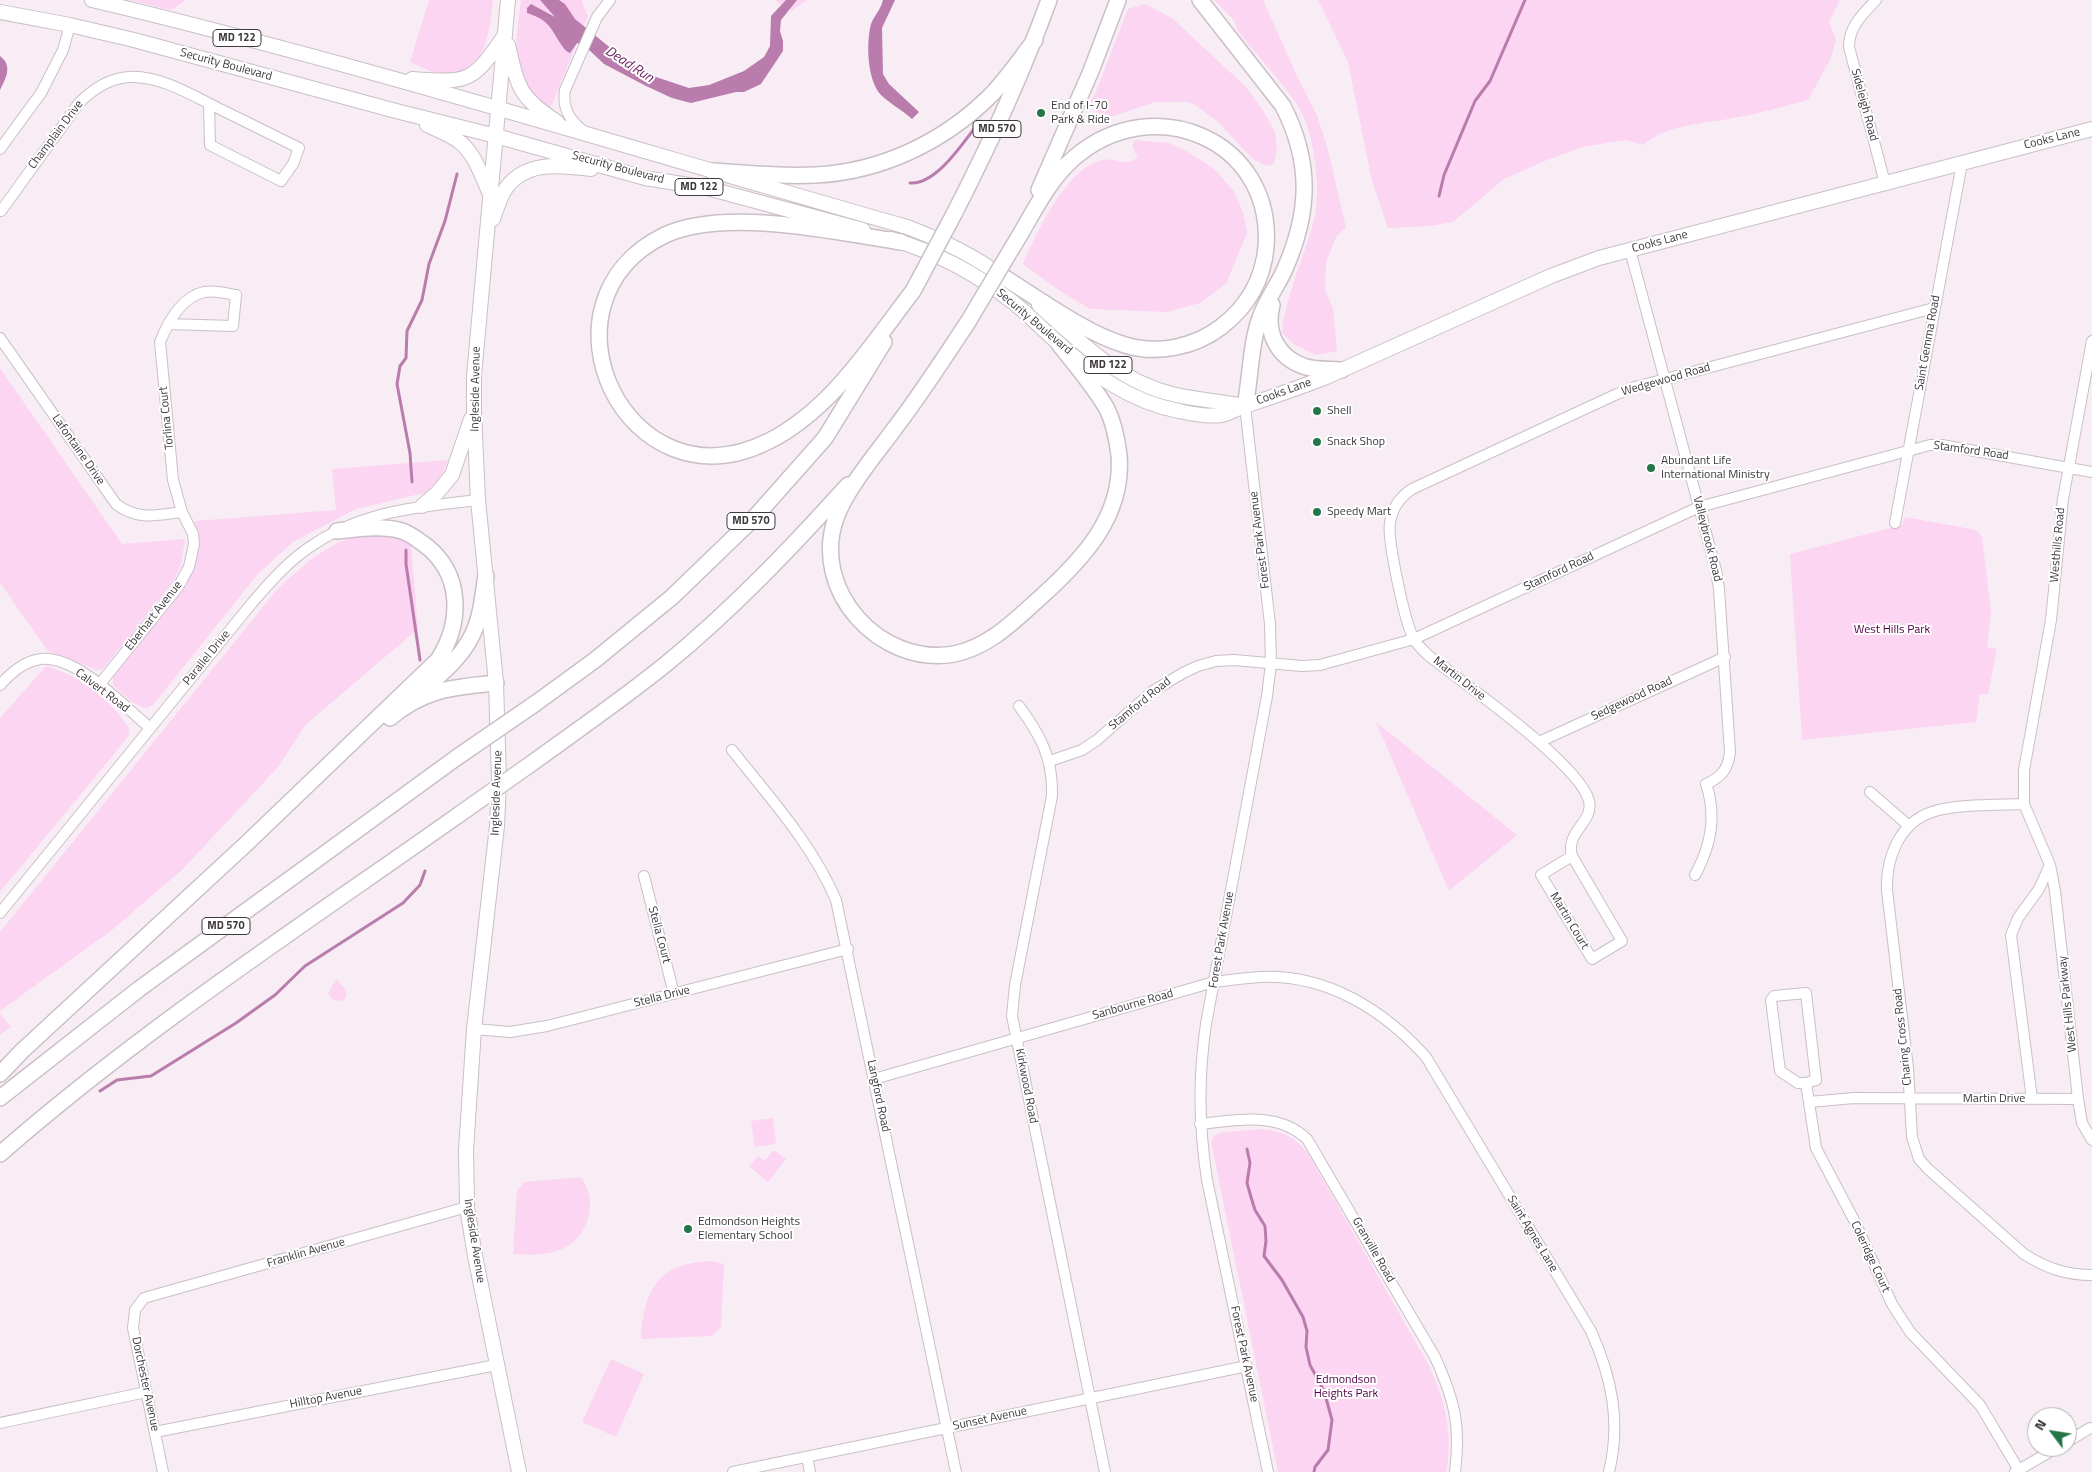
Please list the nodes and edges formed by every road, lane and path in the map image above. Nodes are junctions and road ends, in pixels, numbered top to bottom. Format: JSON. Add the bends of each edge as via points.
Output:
{"nodes":[{"id":1,"x":92,"y":0,"type":"edge"},
{"id":2,"x":508,"y":0,"type":"edge"},
{"id":3,"x":1049,"y":0,"type":"edge"},
{"id":4,"x":1118,"y":0,"type":"edge"},
{"id":5,"x":1200,"y":0,"type":"edge"},
{"id":6,"x":1876,"y":0,"type":"edge"},
{"id":7,"x":606,"y":7,"type":"edge"},
{"id":8,"x":0,"y":12,"type":"edge"},
{"id":9,"x":70,"y":25,"type":"junction"},
{"id":10,"x":506,"y":28,"type":"junction"},
{"id":11,"x":1034,"y":40,"type":"junction"},
{"id":12,"x":381,"y":76,"type":"junction"},
{"id":13,"x":209,"y":104,"type":"junction"},
{"id":14,"x":498,"y":110,"type":"junction"},
{"id":15,"x":396,"y":112,"type":"junction"},
{"id":16,"x":568,"y":129,"type":"junction"},
{"id":17,"x":2092,"y":129,"type":"edge"},
{"id":18,"x":496,"y":136,"type":"junction"},
{"id":19,"x":591,"y":136,"type":"junction"},
{"id":20,"x":0,"y":149,"type":"edge"},
{"id":21,"x":1962,"y":162,"type":"junction"},
{"id":22,"x":712,"y":171,"type":"junction"},
{"id":23,"x":645,"y":178,"type":"junction"},
{"id":24,"x":1885,"y":184,"type":"junction"},
{"id":25,"x":490,"y":196,"type":"junction"},
{"id":26,"x":0,"y":211,"type":"edge"},
{"id":27,"x":487,"y":233,"type":"junction"},
{"id":28,"x":901,"y":242,"type":"junction"},
{"id":29,"x":1012,"y":248,"type":"junction"},
{"id":30,"x":1630,"y":250,"type":"junction"},
{"id":31,"x":997,"y":273,"type":"junction"},
{"id":32,"x":1275,"y":289,"type":"junction"},
{"id":33,"x":913,"y":290,"type":"junction"},
{"id":34,"x":1934,"y":308,"type":"junction"},
{"id":35,"x":168,"y":324,"type":"junction"},
{"id":36,"x":0,"y":338,"type":"edge"},
{"id":37,"x":2092,"y":341,"type":"edge"},
{"id":38,"x":1059,"y":344,"type":"junction"},
{"id":39,"x":1342,"y":370,"type":"junction"},
{"id":40,"x":1665,"y":379,"type":"junction"},
{"id":41,"x":1245,"y":406,"type":"junction"},
{"id":42,"x":474,"y":412,"type":"junction"},
{"id":43,"x":881,"y":448,"type":"junction"},
{"id":44,"x":1909,"y":450,"type":"junction"},
{"id":45,"x":2069,"y":468,"type":"junction"},
{"id":46,"x":2092,"y":472,"type":"edge"},
{"id":47,"x":478,"y":500,"type":"junction"},
{"id":48,"x":422,"y":506,"type":"junction"},
{"id":49,"x":1699,"y":507,"type":"junction"},
{"id":50,"x":182,"y":512,"type":"junction"},
{"id":51,"x":1896,"y":523,"type":"dead end"},
{"id":52,"x":337,"y":532,"type":"junction"},
{"id":53,"x":1390,"y":542,"type":"joint"},
{"id":54,"x":486,"y":576,"type":"junction"},
{"id":55,"x":1414,"y":640,"type":"junction"},
{"id":56,"x":1725,"y":657,"type":"junction"},
{"id":57,"x":1271,"y":664,"type":"junction"},
{"id":58,"x":496,"y":683,"type":"junction"},
{"id":59,"x":0,"y":685,"type":"edge"},
{"id":60,"x":99,"y":685,"type":"junction"},
{"id":61,"x":405,"y":705,"type":"junction"},
{"id":62,"x":1019,"y":706,"type":"dead end"},
{"id":63,"x":150,"y":728,"type":"junction"},
{"id":64,"x":1539,"y":742,"type":"junction"},
{"id":65,"x":2029,"y":749,"type":"joint"},
{"id":66,"x":732,"y":750,"type":"dead end"},
{"id":67,"x":1050,"y":761,"type":"junction"},
{"id":68,"x":1870,"y":792,"type":"dead end"},
{"id":69,"x":2024,"y":804,"type":"junction"},
{"id":70,"x":1909,"y":826,"type":"junction"},
{"id":71,"x":246,"y":844,"type":"junction"},
{"id":72,"x":1572,"y":856,"type":"junction"},
{"id":73,"x":2050,"y":865,"type":"junction"},
{"id":74,"x":1695,"y":875,"type":"dead end"},
{"id":75,"x":644,"y":876,"type":"dead end"},
{"id":76,"x":0,"y":913,"type":"edge"},
{"id":77,"x":848,"y":949,"type":"junction"},
{"id":78,"x":1214,"y":982,"type":"junction"},
{"id":79,"x":674,"y":994,"type":"junction"},
{"id":80,"x":1388,"y":1020,"type":"joint"},
{"id":81,"x":474,"y":1029,"type":"junction"},
{"id":82,"x":1016,"y":1038,"type":"junction"},
{"id":83,"x":0,"y":1074,"type":"edge"},
{"id":84,"x":874,"y":1079,"type":"junction"},
{"id":85,"x":1806,"y":1083,"type":"junction"},
{"id":86,"x":0,"y":1098,"type":"edge"},
{"id":87,"x":1909,"y":1099,"type":"junction"},
{"id":88,"x":2032,"y":1099,"type":"junction"},
{"id":89,"x":2078,"y":1099,"type":"junction"},
{"id":90,"x":1809,"y":1102,"type":"junction"},
{"id":91,"x":1200,"y":1124,"type":"junction"},
{"id":92,"x":2092,"y":1140,"type":"edge"},
{"id":93,"x":0,"y":1154,"type":"edge"},
{"id":94,"x":467,"y":1207,"type":"junction"},
{"id":95,"x":2092,"y":1275,"type":"edge"},
{"id":96,"x":144,"y":1298,"type":"joint"},
{"id":97,"x":496,"y":1365,"type":"junction"},
{"id":98,"x":1247,"y":1366,"type":"junction"},
{"id":99,"x":146,"y":1392,"type":"junction"},
{"id":100,"x":1090,"y":1399,"type":"junction"},
{"id":101,"x":0,"y":1423,"type":"edge"},
{"id":102,"x":947,"y":1428,"type":"junction"},
{"id":103,"x":2090,"y":1428,"type":"dead end"},
{"id":104,"x":155,"y":1432,"type":"junction"},
{"id":105,"x":2077,"y":1436,"type":"edge"},
{"id":106,"x":807,"y":1457,"type":"junction"},
{"id":107,"x":2041,"y":1457,"type":"edge"},
{"id":108,"x":2018,"y":1471,"type":"edge"},
{"id":109,"x":163,"y":1472,"type":"edge"},
{"id":110,"x":519,"y":1472,"type":"edge"},
{"id":111,"x":733,"y":1472,"type":"edge"},
{"id":112,"x":810,"y":1472,"type":"edge"},
{"id":113,"x":956,"y":1472,"type":"edge"},
{"id":114,"x":1104,"y":1472,"type":"edge"},
{"id":115,"x":1268,"y":1472,"type":"edge"},
{"id":116,"x":1455,"y":1472,"type":"edge"},
{"id":117,"x":1609,"y":1472,"type":"edge"}],
"edges":[{"from":1,"to":12,"type":"main road","name":"Security Boulevard","number":"MD 122"},
{"from":2,"to":10,"type":"main road","name":"Ingleside Avenue"},
{"from":3,"to":11,"type":"highway","number":"MD 570"},
{"from":4,"to":29,"type":"highway","via":[[1092,71]]},
{"from":5,"to":32,"type":"highway","via":[[1283,106],[1298,140],[1304,176],[1303,215]]},
{"from":6,"to":24,"type":"street","name":"Sideleigh Road","via":[[1857,20],[1848,47]]},
{"from":7,"to":19,"type":"street","via":[[591,30],[565,90],[565,110],[579,128]]},
{"from":8,"to":9,"type":"main road","name":"Security Boulevard","number":"MD 122"},
{"from":9,"to":15,"type":"main road","name":"Security Boulevard","number":"MD 122"},
{"from":9,"to":20,"type":"street","via":[[60,56],[41,93]]},
{"from":10,"to":12,"type":"main road","via":[[482,66],[463,79],[451,82]]},
{"from":10,"to":14,"type":"main road","name":"Ingleside Avenue"},
{"from":10,"to":16,"type":"main road","via":[[516,77],[528,100]]},
{"from":11,"to":22,"type":"highway","via":[[1006,78],[975,110],[940,136],[907,153],[868,166],[816,175]]},
{"from":11,"to":33,"type":"highway","number":"MD 570","bridge":true,"via":[[992,140]]},
{"from":12,"to":14,"type":"main road","name":"Security Boulevard","number":"MD 122"},
{"from":13,"to":13,"type":"street","name":"Champlain Drive","via":[[298,148],[293,164],[281,181],[210,146]]},
{"from":13,"to":26,"type":"street","name":"Champlain Drive","via":[[149,79],[128,77],[92,90],[64,121]]},
{"from":14,"to":16,"type":"main road","name":"Security Boulevard","number":"MD 122"},
{"from":14,"to":18,"type":"main road","name":"Ingleside Avenue"},
{"from":15,"to":18,"type":"main road","name":"Security Boulevard","number":"MD 122"},
{"from":15,"to":25,"type":"main road","via":[[460,142],[474,160]]},
{"from":16,"to":19,"type":"main road","name":"Security Boulevard","number":"MD 122"},
{"from":17,"to":21,"type":"main road","name":"Cooks Lane"},
{"from":18,"to":23,"type":"main road","name":"Security Boulevard","number":"MD 122"},
{"from":18,"to":25,"type":"main road","name":"Ingleside Avenue"},
{"from":19,"to":22,"type":"main road","name":"Security Boulevard","number":"MD 122"},
{"from":21,"to":24,"type":"main road","name":"Cooks Lane"},
{"from":21,"to":34,"type":"street","name":"Saint Gemma Road"},
{"from":22,"to":31,"type":"main road","name":"Security Boulevard","number":"MD 122","via":[[907,227],[935,238]]},
{"from":23,"to":27,"type":"main road","via":[[566,166],[530,169],[514,179],[503,193]]},
{"from":23,"to":28,"type":"main road","name":"Security Boulevard","number":"MD 122","via":[[707,188]]},
{"from":24,"to":30,"type":"main road","name":"Cooks Lane"},
{"from":25,"to":27,"type":"main road","name":"Ingleside Avenue"},
{"from":27,"to":42,"type":"main road","name":"Ingleside Avenue"},
{"from":28,"to":33,"type":"highway","via":[[765,223],[706,224],[666,235],[635,256],[612,286],[599,329],[604,374],[624,412],[653,438],[693,453],[733,454],[771,440],[815,408],[857,365]]},
{"from":28,"to":38,"type":"main road","name":"Security Boulevard","number":"MD 122","via":[[929,252],[988,284]]},
{"from":29,"to":31,"type":"highway","via":[[1059,174],[1074,158],[1123,129],[1142,126],[1184,129],[1202,136],[1233,157],[1255,186],[1266,218],[1265,259],[1252,293],[1236,314],[1214,333],[1178,347],[1142,349],[1108,339]]},
{"from":29,"to":43,"type":"highway","bridge":true,"via":[[922,393]]},
{"from":30,"to":39,"type":"main road","name":"Cooks Lane","number":"MD 122","via":[[1551,276]]},
{"from":30,"to":40,"type":"street","name":"Valleybrook Road"},
{"from":31,"to":41,"type":"main road","name":"Security Boulevard","number":"MD 122","via":[[1024,292],[1102,361],[1125,376],[1171,394]]},
{"from":32,"to":39,"type":"highway","via":[[1269,317],[1270,332],[1283,354],[1305,367]]},
{"from":32,"to":41,"type":"highway","via":[[1261,315],[1255,336]]},
{"from":33,"to":86,"type":"highway","number":"MD 570","bridge":true,"via":[[866,375],[810,457],[722,550],[672,597],[595,660],[138,988]]},
{"from":34,"to":40,"type":"street","name":"Wedgewood Road"},
{"from":34,"to":44,"type":"street","name":"Saint Gemma Road"},
{"from":35,"to":35,"type":"street","name":"Torlina Court","via":[[184,303],[194,296],[205,292],[236,295],[233,326]]},
{"from":35,"to":50,"type":"street","name":"Torlina Court","via":[[160,342],[160,351],[173,480]]},
{"from":36,"to":50,"type":"street","name":"Lafontaine Drive","via":[[116,504],[125,511],[145,516]]},
{"from":37,"to":45,"type":"street","name":"Westhills Road"},
{"from":38,"to":41,"type":"main road","name":"Security Boulevard","number":"MD 122","via":[[1119,390],[1144,402],[1190,413],[1221,415]]},
{"from":38,"to":43,"type":"highway","via":[[1098,396],[1113,426],[1119,463],[1117,495],[1095,542],[1080,559],[1017,618],[970,650],[938,655],[920,654],[894,646],[856,618],[840,593],[831,559],[836,518]]},
{"from":39,"to":41,"type":"main road","name":"Cooks Lane","number":"MD 122"},
{"from":40,"to":49,"type":"street","name":"Valleybrook Road"},
{"from":40,"to":53,"type":"street","name":"Wedgewood Road","via":[[1617,394],[1412,489],[1393,512]]},
{"from":41,"to":57,"type":"street","name":"Forest Park Avenue","via":[[1270,624]]},
{"from":42,"to":47,"type":"main road","name":"Ingleside Avenue"},
{"from":42,"to":48,"type":"main road","via":[[452,475]]},
{"from":43,"to":93,"type":"highway","bridge":true,"via":[[790,548],[707,629],[629,693],[166,1022],[104,1068]]},
{"from":44,"to":45,"type":"street","name":"Stamford Road","via":[[1942,445]]},
{"from":44,"to":49,"type":"street","name":"Stamford Road"},
{"from":44,"to":51,"type":"street","name":"Saint Gemma Road"},
{"from":45,"to":46,"type":"street","name":"Stamford Road"},
{"from":45,"to":65,"type":"street","name":"Westhills Road","via":[[2051,620]]},
{"from":47,"to":48,"type":"street","name":"Parallel Drive"},
{"from":47,"to":54,"type":"main road","name":"Ingleside Avenue"},
{"from":48,"to":52,"type":"street","name":"Parallel Drive","via":[[359,521]]},
{"from":49,"to":55,"type":"street","name":"Stamford Road"},
{"from":49,"to":56,"type":"street","name":"Valleybrook Road","via":[[1718,580]]},
{"from":50,"to":60,"type":"street","name":"Eberhart Avenue","via":[[194,544],[185,576]]},
{"from":52,"to":63,"type":"street","name":"Parallel Drive","via":[[316,543],[278,574]]},
{"from":52,"to":71,"type":"highway","via":[[392,529],[404,532],[430,549],[441,561],[454,588],[456,601],[452,632],[438,660]]},
{"from":53,"to":55,"type":"street","name":"Martin Drive","via":[[1407,624]]},
{"from":54,"to":58,"type":"main road","name":"Ingleside Avenue"},
{"from":54,"to":61,"type":"highway","via":[[477,624],[465,648],[455,661]]},
{"from":55,"to":57,"type":"street","name":"Stamford Road","via":[[1320,665]]},
{"from":55,"to":64,"type":"street","name":"Martin Drive","via":[[1429,656]]},
{"from":56,"to":64,"type":"street","name":"Sedgewood Road"},
{"from":56,"to":74,"type":"street","name":"Valleybrook Road","via":[[1729,761],[1721,776],[1706,784],[1712,808],[1711,840]]},
{"from":57,"to":67,"type":"street","name":"Stamford Road","via":[[1216,661],[1182,673],[1153,691],[1082,750]]},
{"from":57,"to":78,"type":"street","name":"Forest Park Avenue"},
{"from":58,"to":61,"type":"highway","via":[[443,689]]},
{"from":58,"to":81,"type":"main road","name":"Ingleside Avenue","via":[[497,826]]},
{"from":59,"to":60,"type":"street","name":"Calvert Road","via":[[20,666],[42,659],[68,665]]},
{"from":60,"to":63,"type":"street","name":"Calvert Road"},
{"from":61,"to":71,"type":"highway"},
{"from":62,"to":67,"type":"street","name":"Kirkwood Road"},
{"from":63,"to":76,"type":"street","name":"Parallel Drive"},
{"from":64,"to":72,"type":"street","name":"Martin Drive","via":[[1581,784],[1590,803],[1588,813],[1570,843]]},
{"from":65,"to":69,"type":"street","name":"West Hills Parkway"},
{"from":66,"to":77,"type":"street","name":"Langford Road","via":[[820,866],[836,900]]},
{"from":67,"to":82,"type":"street","name":"Kirkwood Road","via":[[1050,814],[1012,1001]]},
{"from":68,"to":70,"type":"street"},
{"from":69,"to":70,"type":"street","name":"Charing Cross Road","via":[[1947,808],[1932,811]]},
{"from":69,"to":73,"type":"street","name":"West Hills Parkway"},
{"from":70,"to":87,"type":"street","name":"Charing Cross Road","via":[[1895,844],[1886,874]]},
{"from":71,"to":83,"type":"highway"},
{"from":72,"to":72,"type":"street","name":"Martin Court","via":[[1622,941],[1592,959],[1542,875]]},
{"from":73,"to":88,"type":"street","via":[[2039,890],[2018,918],[2011,935]]},
{"from":73,"to":89,"type":"street","name":"West Hills Parkway","via":[[2060,924]]},
{"from":75,"to":79,"type":"street","name":"Stella Court"},
{"from":77,"to":79,"type":"street","name":"Stella Drive"},
{"from":77,"to":84,"type":"street","name":"Langford Road"},
{"from":78,"to":80,"type":"street","name":"Sanbourne Road","via":[[1261,977],[1306,981],[1342,993]]},
{"from":78,"to":82,"type":"street","name":"Sanbourne Road"},
{"from":78,"to":91,"type":"street","name":"Forest Park Avenue","via":[[1201,1059]]},
{"from":79,"to":81,"type":"street","name":"Stella Drive","via":[[523,1031]]},
{"from":80,"to":117,"type":"street","name":"Saint Agnes Lane","via":[[1408,1037],[1430,1064],[1591,1331],[1609,1376],[1614,1399],[1616,1418]]},
{"from":81,"to":94,"type":"main road","name":"Ingleside Avenue","via":[[466,1150]]},
{"from":82,"to":84,"type":"street","name":"Sanbourne Road"},
{"from":82,"to":100,"type":"street","name":"Kirkwood Road"},
{"from":84,"to":102,"type":"street","name":"Langford Road"},
{"from":85,"to":85,"type":"street","via":[[1816,1080],[1806,992],[1774,996],[1771,1000],[1780,1071],[1798,1083]]},
{"from":85,"to":90,"type":"street","name":"Coleridge Court"},
{"from":87,"to":88,"type":"street","name":"Martin Drive"},
{"from":87,"to":90,"type":"street","name":"Martin Drive","via":[[1854,1098]]},
{"from":87,"to":95,"type":"street","name":"Charing Cross Road","via":[[1914,1148],[1928,1169],[2024,1254],[2063,1273]]},
{"from":88,"to":89,"type":"street","name":"Martin Drive"},
{"from":89,"to":92,"type":"street","name":"West Hills Parkway","via":[[2082,1123]]},
{"from":90,"to":108,"type":"street","name":"Coleridge Court","via":[[1816,1148],[1900,1317],[1910,1332],[1980,1405]]},
{"from":91,"to":98,"type":"street","name":"Forest Park Avenue","via":[[1207,1180]]},
{"from":91,"to":116,"type":"street","name":"Granville Road","via":[[1276,1121],[1298,1130],[1307,1139],[1444,1376],[1455,1410],[1458,1448]]},
{"from":94,"to":96,"type":"street","name":"Franklin Avenue"},
{"from":94,"to":97,"type":"main road","name":"Ingleside Avenue"},
{"from":96,"to":99,"type":"street","name":"Dorchester Avenue","via":[[133,1319]]},
{"from":97,"to":104,"type":"street","name":"Hilltop Avenue"},
{"from":97,"to":110,"type":"main road","name":"Ingleside Avenue"},
{"from":98,"to":100,"type":"street","name":"Sunset Avenue"},
{"from":98,"to":115,"type":"street","name":"Forest Park Avenue"},
{"from":99,"to":101,"type":"street"},
{"from":99,"to":104,"type":"street","name":"Dorchester Avenue"},
{"from":100,"to":102,"type":"street","name":"Sunset Avenue"},
{"from":100,"to":114,"type":"street","name":"Kirkwood Road"},
{"from":102,"to":106,"type":"street","name":"Sunset Avenue"},
{"from":102,"to":113,"type":"street","name":"Langford Road"},
{"from":103,"to":105,"type":"street"},
{"from":104,"to":109,"type":"street","name":"Dorchester Avenue"},
{"from":106,"to":111,"type":"street","name":"Sunset Avenue"},
{"from":106,"to":112,"type":"street"},
{"from":107,"to":108,"type":"street"}]}
